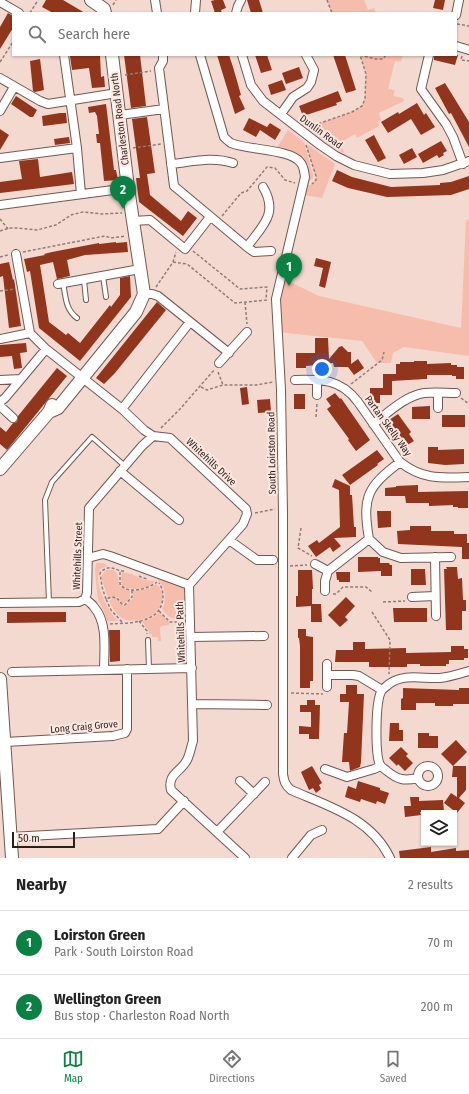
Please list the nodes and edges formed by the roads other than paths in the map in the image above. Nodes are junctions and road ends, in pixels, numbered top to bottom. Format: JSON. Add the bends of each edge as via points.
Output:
{"nodes":[{"id":1,"x":91,"y":0,"type":"edge"},
{"id":2,"x":155,"y":0,"type":"edge"},
{"id":3,"x":196,"y":0,"type":"edge"},
{"id":4,"x":241,"y":0,"type":"edge"},
{"id":5,"x":459,"y":0,"type":"edge"},
{"id":6,"x":0,"y":2,"type":"edge"},
{"id":7,"x":17,"y":12,"type":"edge"},
{"id":8,"x":105,"y":12,"type":"edge"},
{"id":9,"x":157,"y":12,"type":"edge"},
{"id":10,"x":195,"y":12,"type":"edge"},
{"id":11,"x":236,"y":12,"type":"edge"},
{"id":12,"x":457,"y":12,"type":"edge"},
{"id":13,"x":457,"y":46,"type":"edge"},
{"id":14,"x":469,"y":50,"type":"edge"},
{"id":15,"x":64,"y":56,"type":"edge"},
{"id":16,"x":112,"y":56,"type":"edge"},
{"id":17,"x":163,"y":56,"type":"edge"},
{"id":18,"x":200,"y":56,"type":"edge"},
{"id":19,"x":242,"y":56,"type":"edge"},
{"id":20,"x":307,"y":56,"type":"edge"},
{"id":21,"x":429,"y":56,"type":"edge"},
{"id":22,"x":0,"y":78,"type":"edge"},
{"id":23,"x":14,"y":86,"type":"junction"},
{"id":24,"x":117,"y":93,"type":"junction"},
{"id":25,"x":70,"y":101,"type":"junction"},
{"id":26,"x":164,"y":110,"type":"junction"},
{"id":27,"x":0,"y":112,"type":"edge"},
{"id":28,"x":281,"y":114,"type":"junction"},
{"id":29,"x":120,"y":115,"type":"junction"},
{"id":30,"x":77,"y":148,"type":"junction"},
{"id":31,"x":0,"y":158,"type":"edge"},
{"id":32,"x":466,"y":162,"type":"edge"},
{"id":33,"x":233,"y":163,"type":"dead end"},
{"id":34,"x":171,"y":164,"type":"junction"},
{"id":35,"x":262,"y":187,"type":"dead end"},
{"id":36,"x":128,"y":188,"type":"junction"},
{"id":37,"x":81,"y":194,"type":"junction"},
{"id":38,"x":0,"y":205,"type":"edge"},
{"id":39,"x":133,"y":216,"type":"junction"},
{"id":40,"x":210,"y":217,"type":"junction"},
{"id":41,"x":247,"y":247,"type":"junction"},
{"id":42,"x":270,"y":251,"type":"dead end"},
{"id":43,"x":16,"y":254,"type":"road end"},
{"id":44,"x":140,"y":269,"type":"junction"},
{"id":45,"x":102,"y":276,"type":"junction"},
{"id":46,"x":84,"y":280,"type":"junction"},
{"id":47,"x":61,"y":284,"type":"joint"},
{"id":48,"x":145,"y":296,"type":"junction"},
{"id":49,"x":106,"y":297,"type":"dead end"},
{"id":50,"x":86,"y":300,"type":"dead end"},
{"id":51,"x":77,"y":318,"type":"dead end"},
{"id":52,"x":190,"y":322,"type":"junction"},
{"id":53,"x":247,"y":332,"type":"road end"},
{"id":54,"x":30,"y":333,"type":"junction"},
{"id":55,"x":0,"y":339,"type":"edge"},
{"id":56,"x":46,"y":349,"type":"junction"},
{"id":57,"x":229,"y":353,"type":"junction"},
{"id":58,"x":219,"y":363,"type":"dead end"},
{"id":59,"x":79,"y":376,"type":"junction"},
{"id":60,"x":21,"y":379,"type":"junction"},
{"id":61,"x":0,"y":380,"type":"edge"},
{"id":62,"x":295,"y":380,"type":"dead end"},
{"id":63,"x":317,"y":380,"type":"junction"},
{"id":64,"x":438,"y":393,"type":"junction"},
{"id":65,"x":456,"y":393,"type":"dead end"},
{"id":66,"x":317,"y":395,"type":"road end"},
{"id":67,"x":0,"y":402,"type":"edge"},
{"id":68,"x":0,"y":406,"type":"edge"},
{"id":69,"x":438,"y":408,"type":"dead end"},
{"id":70,"x":122,"y":409,"type":"junction"},
{"id":71,"x":13,"y":418,"type":"dead end"},
{"id":72,"x":373,"y":424,"type":"junction"},
{"id":73,"x":153,"y":436,"type":"junction"},
{"id":74,"x":400,"y":462,"type":"junction"},
{"id":75,"x":0,"y":468,"type":"edge"},
{"id":76,"x":123,"y":468,"type":"junction"},
{"id":77,"x":469,"y":477,"type":"edge"},
{"id":78,"x":179,"y":520,"type":"dead end"},
{"id":79,"x":369,"y":538,"type":"junction"},
{"id":80,"x":230,"y":540,"type":"junction"},
{"id":81,"x":435,"y":557,"type":"junction"},
{"id":82,"x":451,"y":557,"type":"dead end"},
{"id":83,"x":88,"y":558,"type":"junction"},
{"id":84,"x":273,"y":560,"type":"dead end"},
{"id":85,"x":315,"y":564,"type":"road end"},
{"id":86,"x":328,"y":571,"type":"junction"},
{"id":87,"x":189,"y":585,"type":"junction"},
{"id":88,"x":325,"y":591,"type":"road end"},
{"id":89,"x":412,"y":596,"type":"road end"},
{"id":90,"x":435,"y":596,"type":"junction"},
{"id":91,"x":85,"y":599,"type":"junction"},
{"id":92,"x":0,"y":603,"type":"edge"},
{"id":93,"x":49,"y":603,"type":"junction"},
{"id":94,"x":436,"y":616,"type":"dead end"},
{"id":95,"x":264,"y":636,"type":"dead end"},
{"id":96,"x":191,"y":637,"type":"junction"},
{"id":97,"x":148,"y":640,"type":"road end"},
{"id":98,"x":327,"y":664,"type":"dead end"},
{"id":99,"x":192,"y":668,"type":"junction"},
{"id":100,"x":127,"y":669,"type":"junction"},
{"id":101,"x":149,"y":669,"type":"junction"},
{"id":102,"x":104,"y":670,"type":"junction"},
{"id":103,"x":469,"y":670,"type":"edge"},
{"id":104,"x":12,"y":672,"type":"dead end"},
{"id":105,"x":327,"y":675,"type":"junction"},
{"id":106,"x":0,"y":678,"type":"edge"},
{"id":107,"x":327,"y":686,"type":"road end"},
{"id":108,"x":382,"y":690,"type":"junction"},
{"id":109,"x":192,"y":704,"type":"junction"},
{"id":110,"x":267,"y":706,"type":"dead end"},
{"id":111,"x":5,"y":742,"type":"junction"},
{"id":112,"x":381,"y":766,"type":"junction"},
{"id":113,"x":325,"y":769,"type":"dead end"},
{"id":114,"x":418,"y":778,"type":"dead end"},
{"id":115,"x":240,"y":781,"type":"dead end"},
{"id":116,"x":265,"y":782,"type":"dead end"},
{"id":117,"x":254,"y":794,"type":"junction"},
{"id":118,"x":184,"y":801,"type":"junction"},
{"id":119,"x":322,"y":830,"type":"dead end"},
{"id":120,"x":218,"y":832,"type":"junction"},
{"id":121,"x":10,"y":837,"type":"junction"},
{"id":122,"x":12,"y":858,"type":"edge"},
{"id":123,"x":245,"y":858,"type":"edge"},
{"id":124,"x":292,"y":858,"type":"edge"},
{"id":125,"x":390,"y":858,"type":"edge"}],
"edges":[{"from":1,"to":8,"type":"street"},
{"from":2,"to":9,"type":"street"},
{"from":3,"to":10,"type":"street"},
{"from":4,"to":11,"type":"street"},
{"from":5,"to":12,"type":"street"},
{"from":6,"to":7,"type":"street"},
{"from":13,"to":14,"type":"street"},
{"from":15,"to":25,"type":"street"},
{"from":16,"to":24,"type":"street","name":"Charleston Road North"},
{"from":17,"to":26,"type":"street","via":[[164,61],[159,70]]},
{"from":18,"to":125,"type":"street","name":"South Loirston Road","via":[[224,137],[230,143],[293,156],[303,167],[305,176],[276,299],[283,507],[284,782],[291,790],[334,808],[361,823],[379,841]]},
{"from":19,"to":28,"type":"street","name":"Dunlin Road","via":[[251,85],[263,101]]},
{"from":20,"to":28,"type":"street","via":[[314,70],[312,82],[293,97]]},
{"from":21,"to":32,"type":"street","via":[[421,89],[446,124]]},
{"from":22,"to":23,"type":"street"},
{"from":23,"to":25,"type":"street","via":[[48,104]]},
{"from":23,"to":27,"type":"street"},
{"from":24,"to":25,"type":"street"},
{"from":24,"to":29,"type":"street","name":"Charleston Road North"},
{"from":25,"to":30,"type":"street"},
{"from":26,"to":29,"type":"street"},
{"from":26,"to":34,"type":"street"},
{"from":28,"to":32,"type":"street","name":"Dunlin Road","via":[[320,145],[354,165],[390,174],[443,170]]},
{"from":29,"to":36,"type":"street","name":"Charleston Road North"},
{"from":30,"to":31,"type":"street"},
{"from":30,"to":37,"type":"street"},
{"from":33,"to":34,"type":"street","via":[[215,159]]},
{"from":34,"to":40,"type":"street","via":[[174,186]]},
{"from":35,"to":41,"type":"street","via":[[268,196],[269,213],[266,222]]},
{"from":36,"to":37,"type":"street"},
{"from":36,"to":39,"type":"street","name":"Charleston Road North"},
{"from":37,"to":38,"type":"street"},
{"from":39,"to":40,"type":"street","via":[[150,220],[183,245]]},
{"from":39,"to":44,"type":"street","name":"Charleston Road North"},
{"from":40,"to":41,"type":"street"},
{"from":41,"to":42,"type":"street","via":[[254,252]]},
{"from":43,"to":54,"type":"street"},
{"from":44,"to":45,"type":"street"},
{"from":44,"to":48,"type":"street","name":"Charleston Road North"},
{"from":45,"to":46,"type":"street"},
{"from":45,"to":49,"type":"lane"},
{"from":46,"to":47,"type":"street"},
{"from":46,"to":50,"type":"lane"},
{"from":47,"to":51,"type":"lane","via":[[68,309]]},
{"from":48,"to":52,"type":"street","via":[[158,296]]},
{"from":48,"to":59,"type":"street","via":[[130,307]]},
{"from":52,"to":57,"type":"street"},
{"from":52,"to":70,"type":"street"},
{"from":53,"to":57,"type":"street"},
{"from":54,"to":55,"type":"street"},
{"from":54,"to":56,"type":"street","name":"Whitehills Drive"},
{"from":56,"to":59,"type":"street","name":"Whitehills Drive"},
{"from":56,"to":60,"type":"street"},
{"from":57,"to":58,"type":"street"},
{"from":59,"to":70,"type":"street","name":"Whitehills Drive"},
{"from":59,"to":75,"type":"street","via":[[54,400],[49,412]]},
{"from":60,"to":61,"type":"street"},
{"from":60,"to":67,"type":"street"},
{"from":62,"to":63,"type":"street","name":"Partan Skelly Way"},
{"from":63,"to":66,"type":"street"},
{"from":63,"to":72,"type":"street","name":"Partan Skelly Way","via":[[345,388]]},
{"from":64,"to":65,"type":"street"},
{"from":64,"to":69,"type":"street"},
{"from":64,"to":72,"type":"street","via":[[424,393],[406,399]]},
{"from":68,"to":71,"type":"street"},
{"from":70,"to":73,"type":"street","name":"Whitehills Drive"},
{"from":72,"to":74,"type":"street","name":"Partan Skelly Way"},
{"from":73,"to":76,"type":"street","name":"Whitehills Street"},
{"from":73,"to":80,"type":"street","name":"Whitehills Drive","via":[[170,438],[246,509],[243,524]]},
{"from":74,"to":77,"type":"street","name":"Partan Skelly Way","via":[[426,476]]},
{"from":74,"to":79,"type":"street","via":[[379,478],[370,490],[367,507]]},
{"from":76,"to":78,"type":"street"},
{"from":76,"to":83,"type":"street","name":"Whitehills Street","via":[[89,508]]},
{"from":76,"to":93,"type":"lane","via":[[92,437],[52,482],[45,500]]},
{"from":79,"to":81,"type":"street","via":[[383,552],[392,556]]},
{"from":79,"to":86,"type":"street"},
{"from":80,"to":84,"type":"street","via":[[257,560]]},
{"from":80,"to":87,"type":"street"},
{"from":81,"to":82,"type":"street"},
{"from":81,"to":90,"type":"street"},
{"from":83,"to":87,"type":"street","via":[[103,554],[153,575]]},
{"from":83,"to":91,"type":"street","name":"Whitehills Street"},
{"from":85,"to":86,"type":"street"},
{"from":86,"to":88,"type":"street"},
{"from":87,"to":96,"type":"street","name":"Whitehills Path"},
{"from":89,"to":90,"type":"street"},
{"from":90,"to":94,"type":"street"},
{"from":91,"to":93,"type":"street","via":[[79,602]]},
{"from":91,"to":102,"type":"street","name":"Whitehills Street","via":[[95,607],[102,623]]},
{"from":92,"to":93,"type":"street"},
{"from":95,"to":96,"type":"street"},
{"from":96,"to":99,"type":"street","name":"Whitehills Path"},
{"from":97,"to":101,"type":"lane"},
{"from":98,"to":105,"type":"street"},
{"from":99,"to":101,"type":"street"},
{"from":99,"to":109,"type":"street","name":"Whitehills Path"},
{"from":100,"to":101,"type":"street"},
{"from":100,"to":102,"type":"street"},
{"from":100,"to":111,"type":"street","name":"Long Craig Grove","via":[[125,733],[113,736]]},
{"from":102,"to":104,"type":"street"},
{"from":103,"to":108,"type":"street","via":[[455,676],[438,678],[400,678]]},
{"from":105,"to":107,"type":"street"},
{"from":105,"to":108,"type":"street","via":[[359,676]]},
{"from":106,"to":111,"type":"street"},
{"from":108,"to":112,"type":"street","via":[[378,701],[376,737]]},
{"from":109,"to":110,"type":"street"},
{"from":109,"to":118,"type":"street","name":"Whitehills Path","via":[[193,741],[186,761],[171,779],[170,785]]},
{"from":111,"to":121,"type":"street"},
{"from":112,"to":113,"type":"street","via":[[347,777]]},
{"from":112,"to":114,"type":"street","via":[[396,778]]},
{"from":115,"to":117,"type":"street"},
{"from":116,"to":117,"type":"street"},
{"from":117,"to":120,"type":"street"},
{"from":118,"to":120,"type":"street"},
{"from":118,"to":121,"type":"street","via":[[158,830]]},
{"from":119,"to":124,"type":"street","via":[[311,835]]},
{"from":120,"to":123,"type":"street"},
{"from":121,"to":122,"type":"street"}]}
